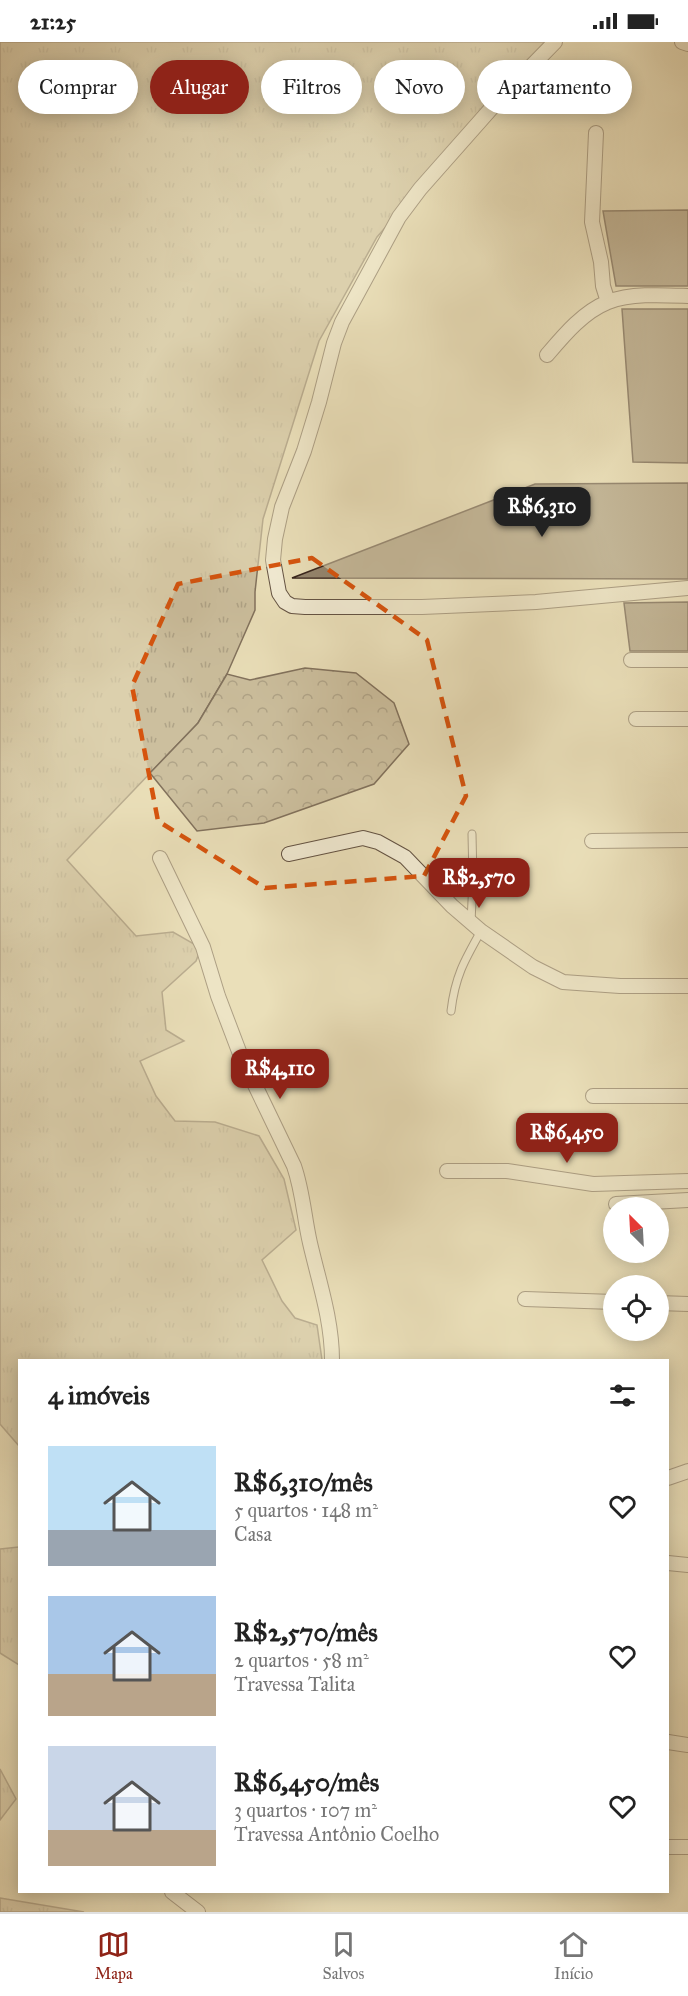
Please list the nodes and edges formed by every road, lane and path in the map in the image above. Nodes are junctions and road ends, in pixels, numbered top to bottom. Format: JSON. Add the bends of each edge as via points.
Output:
{"nodes":[{"id":1,"x":555,"y":42,"type":"edge"},
{"id":2,"x":682,"y":42,"type":"edge"},
{"id":3,"x":688,"y":44,"type":"edge"},
{"id":4,"x":596,"y":133,"type":"dead end"},
{"id":5,"x":688,"y":296,"type":"edge"},
{"id":6,"x":608,"y":303,"type":"junction"},
{"id":7,"x":547,"y":355,"type":"dead end"},
{"id":8,"x":688,"y":588,"type":"edge"},
{"id":9,"x":631,"y":660,"type":"dead end"},
{"id":10,"x":688,"y":660,"type":"edge"},
{"id":11,"x":636,"y":718,"type":"dead end"},
{"id":12,"x":688,"y":719,"type":"edge"},
{"id":13,"x":472,"y":834,"type":"dead end"},
{"id":14,"x":688,"y":840,"type":"edge"},
{"id":15,"x":592,"y":841,"type":"dead end"},
{"id":16,"x":290,"y":854,"type":"dead end"},
{"id":17,"x":160,"y":858,"type":"dead end"},
{"id":18,"x":476,"y":927,"type":"junction"},
{"id":19,"x":688,"y":986,"type":"edge"},
{"id":20,"x":451,"y":1011,"type":"dead end"},
{"id":21,"x":593,"y":1096,"type":"dead end"},
{"id":22,"x":688,"y":1096,"type":"edge"},
{"id":23,"x":447,"y":1171,"type":"dead end"},
{"id":24,"x":688,"y":1181,"type":"edge"},
{"id":25,"x":688,"y":1200,"type":"edge"},
{"id":26,"x":669,"y":1201,"type":"edge"},
{"id":27,"x":525,"y":1299,"type":"dead end"},
{"id":28,"x":603,"y":1302,"type":"edge"},
{"id":29,"x":669,"y":1303,"type":"edge"},
{"id":30,"x":688,"y":1304,"type":"edge"},
{"id":31,"x":332,"y":1359,"type":"edge"},
{"id":32,"x":688,"y":1471,"type":"edge"},
{"id":33,"x":669,"y":1478,"type":"edge"},
{"id":34,"x":669,"y":1563,"type":"edge"},
{"id":35,"x":688,"y":1565,"type":"edge"},
{"id":36,"x":669,"y":1742,"type":"edge"},
{"id":37,"x":688,"y":1745,"type":"edge"},
{"id":38,"x":669,"y":1847,"type":"edge"},
{"id":39,"x":688,"y":1847,"type":"edge"},
{"id":40,"x":173,"y":1893,"type":"edge"},
{"id":41,"x":198,"y":1912,"type":"edge"}],
"edges":[{"from":1,"to":8,"type":"street","via":[[420,189],[399,217],[353,301],[334,343],[304,451],[282,507],[274,539],[275,578],[285,602],[305,607],[525,603]]},
{"from":2,"to":3,"type":"street"},
{"from":4,"to":6,"type":"street","via":[[592,222]]},
{"from":5,"to":6,"type":"street","via":[[633,297]]},
{"from":6,"to":7,"type":"street","via":[[584,316]]},
{"from":9,"to":10,"type":"street"},
{"from":11,"to":12,"type":"street"},
{"from":13,"to":18,"type":"lane"},
{"from":14,"to":15,"type":"street"},
{"from":16,"to":18,"type":"street","via":[[363,838],[378,842],[405,857]]},
{"from":17,"to":31,"type":"street","via":[[203,947],[240,1054],[294,1166],[327,1308]]},
{"from":18,"to":19,"type":"street","via":[[533,967],[563,982]]},
{"from":18,"to":20,"type":"lane","via":[[454,986]]},
{"from":21,"to":22,"type":"street"},
{"from":23,"to":24,"type":"street","via":[[507,1171],[593,1184]]},
{"from":25,"to":26,"type":"street"},
{"from":27,"to":28,"type":"street"},
{"from":29,"to":30,"type":"street"},
{"from":32,"to":33,"type":"street"},
{"from":34,"to":35,"type":"street"},
{"from":36,"to":37,"type":"street"},
{"from":38,"to":39,"type":"street"},
{"from":40,"to":41,"type":"street"}]}
